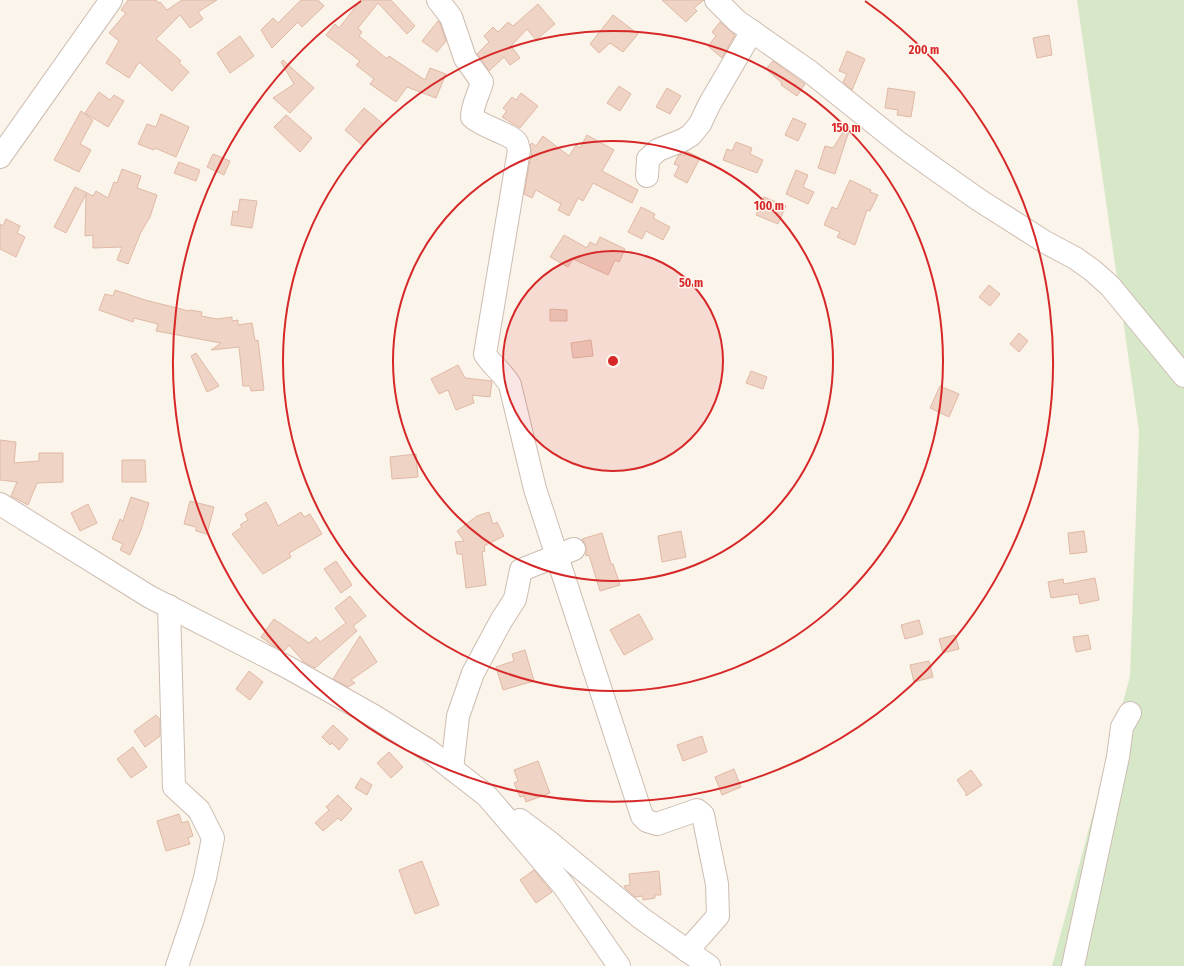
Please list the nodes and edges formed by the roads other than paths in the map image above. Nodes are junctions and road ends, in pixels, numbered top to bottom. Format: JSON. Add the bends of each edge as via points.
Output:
{"nodes":[{"id":1,"x":112,"y":0,"type":"edge"},
{"id":2,"x":438,"y":0,"type":"edge"},
{"id":3,"x":716,"y":0,"type":"edge"},
{"id":4,"x":752,"y":31,"type":"junction"},
{"id":5,"x":0,"y":157,"type":"edge"},
{"id":6,"x":647,"y":176,"type":"dead end"},
{"id":7,"x":1184,"y":376,"type":"edge"},
{"id":8,"x":0,"y":504,"type":"edge"},
{"id":9,"x":566,"y":552,"type":"junction"},
{"id":10,"x":169,"y":606,"type":"junction"},
{"id":11,"x":1130,"y":713,"type":"dead end"},
{"id":12,"x":452,"y":769,"type":"junction"},
{"id":13,"x":487,"y":796,"type":"junction"},
{"id":14,"x":687,"y":951,"type":"junction"},
{"id":15,"x":177,"y":966,"type":"edge"},
{"id":16,"x":619,"y":966,"type":"edge"},
{"id":17,"x":709,"y":966,"type":"edge"},
{"id":18,"x":1073,"y":966,"type":"edge"}],
"edges":[{"from":1,"to":5,"type":"street"},
{"from":2,"to":9,"type":"street","via":[[451,17],[465,58],[482,82],[472,108],[472,117],[478,123],[512,138],[519,150],[485,354],[510,385],[535,489]]},
{"from":3,"to":4,"type":"street","via":[[737,21]]},
{"from":4,"to":6,"type":"street","via":[[700,124],[691,135],[653,154],[648,159]]},
{"from":4,"to":7,"type":"street","via":[[809,71],[954,182],[1092,270],[1110,286]]},
{"from":8,"to":10,"type":"street"},
{"from":9,"to":12,"type":"street","via":[[521,570],[516,599],[501,621],[470,680],[458,716]]},
{"from":9,"to":14,"type":"street","via":[[642,816],[647,821],[657,824],[697,810],[703,815],[717,884],[718,916]]},
{"from":10,"to":12,"type":"street","via":[[289,668],[428,750]]},
{"from":10,"to":15,"type":"street","via":[[174,787],[199,810],[213,838],[205,878]]},
{"from":11,"to":18,"type":"street","via":[[1122,727],[1118,757]]},
{"from":12,"to":13,"type":"street"},
{"from":13,"to":14,"type":"street","via":[[548,841],[640,918]]},
{"from":13,"to":16,"type":"street","via":[[563,885]]},
{"from":14,"to":17,"type":"street"}]}
